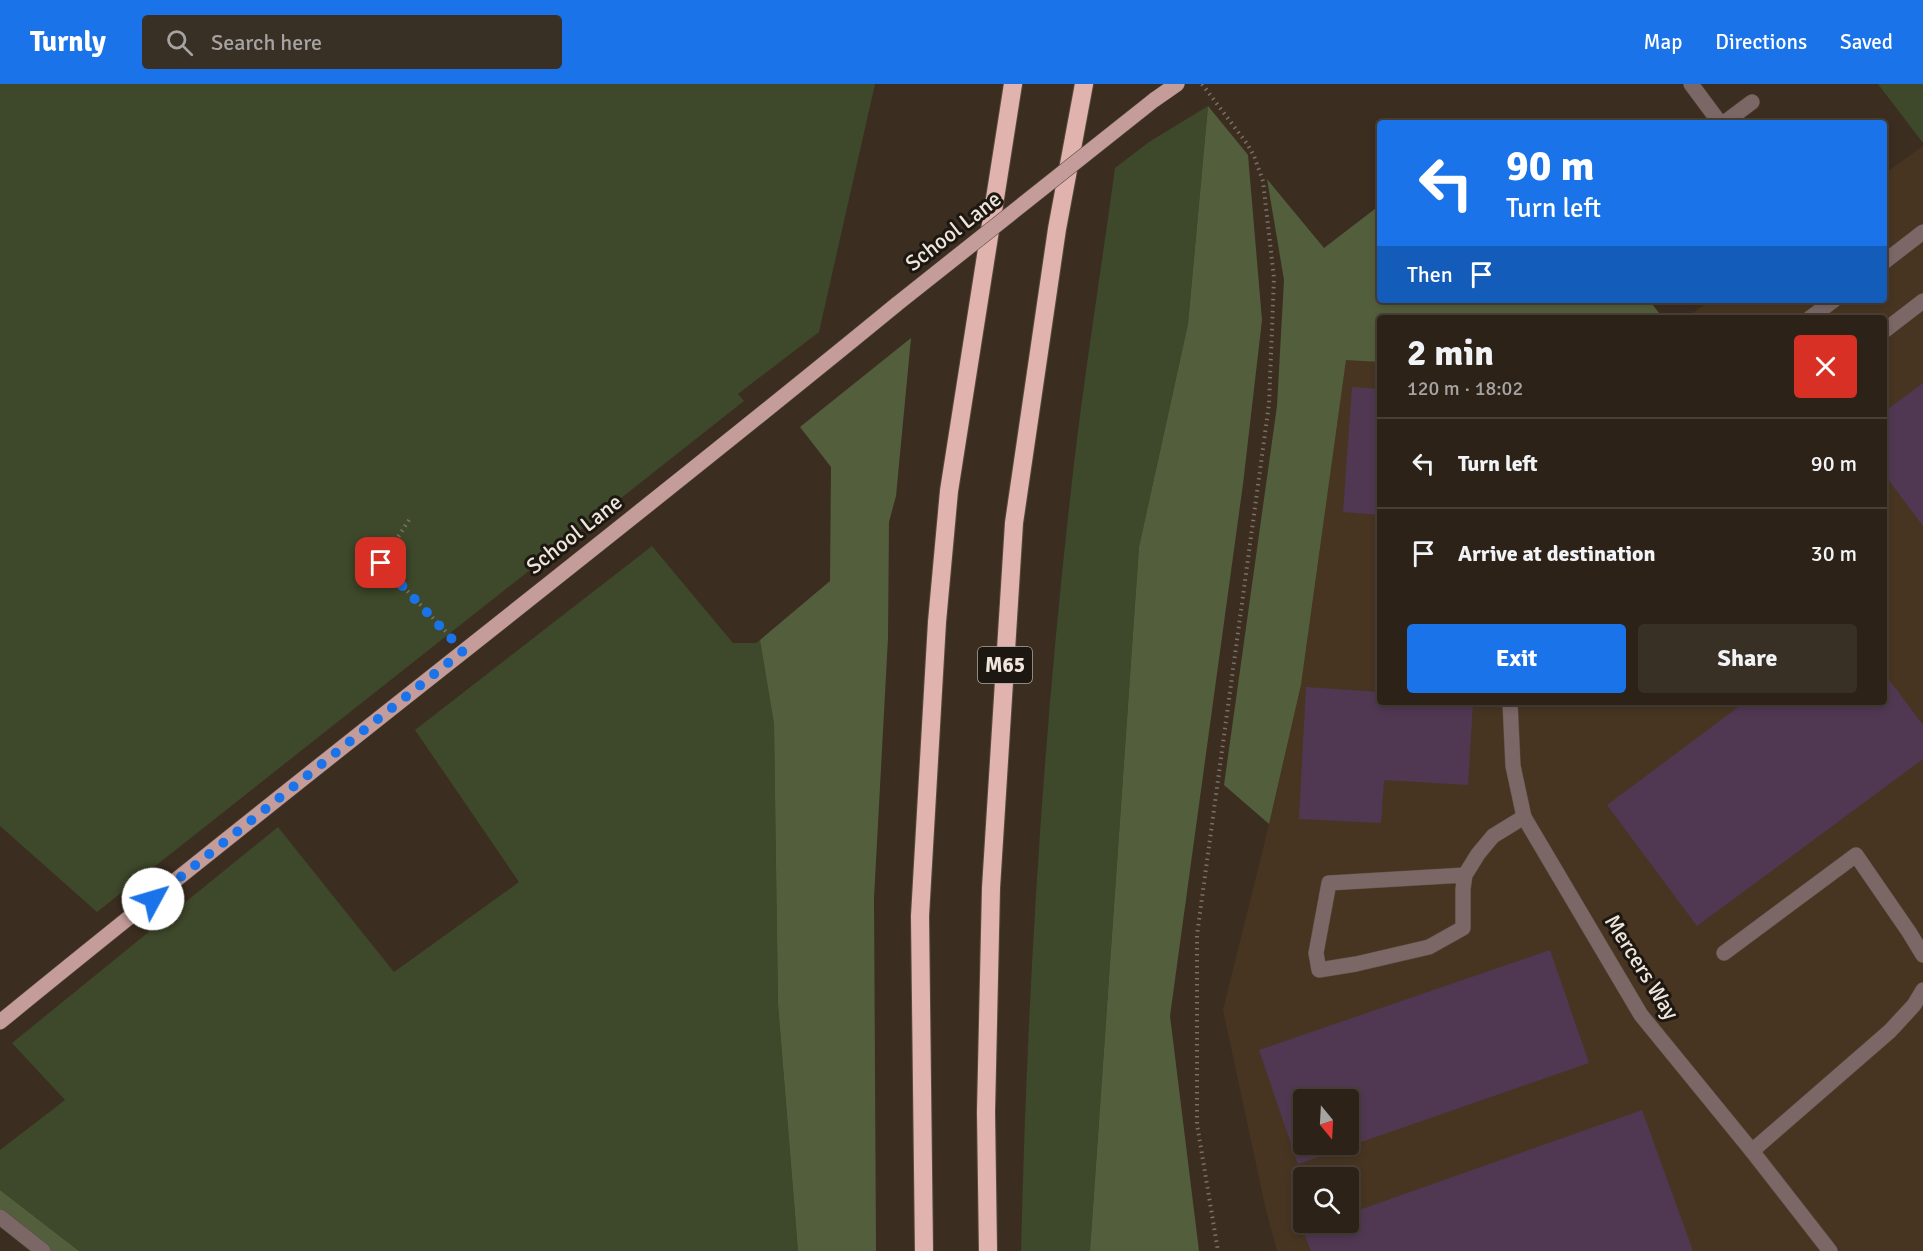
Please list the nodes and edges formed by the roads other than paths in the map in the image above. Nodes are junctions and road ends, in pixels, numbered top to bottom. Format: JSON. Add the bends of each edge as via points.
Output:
{"nodes":[{"id":1,"x":1013,"y":84,"type":"edge"},
{"id":2,"x":1084,"y":84,"type":"edge"},
{"id":3,"x":1177,"y":84,"type":"edge"},
{"id":4,"x":1691,"y":84,"type":"edge"},
{"id":5,"x":1752,"y":102,"type":"dead end"},
{"id":6,"x":1720,"y":120,"type":"edge"},
{"id":7,"x":1726,"y":120,"type":"edge"},
{"id":8,"x":1923,"y":232,"type":"edge"},
{"id":9,"x":1887,"y":260,"type":"edge"},
{"id":10,"x":1923,"y":301,"type":"edge"},
{"id":11,"x":1829,"y":303,"type":"edge"},
{"id":12,"x":1814,"y":315,"type":"edge"},
{"id":13,"x":1887,"y":329,"type":"edge"},
{"id":14,"x":1510,"y":705,"type":"edge"},
{"id":15,"x":1524,"y":817,"type":"junction"},
{"id":16,"x":1466,"y":875,"type":"junction"},
{"id":17,"x":1724,"y":953,"type":"dead end"},
{"id":18,"x":1923,"y":955,"type":"edge"},
{"id":19,"x":1923,"y":990,"type":"edge"},
{"id":20,"x":0,"y":1022,"type":"edge"},
{"id":21,"x":1752,"y":1151,"type":"junction"},
{"id":22,"x":0,"y":1217,"type":"edge"},
{"id":23,"x":43,"y":1251,"type":"edge"},
{"id":24,"x":924,"y":1251,"type":"edge"},
{"id":25,"x":988,"y":1251,"type":"edge"},
{"id":26,"x":1830,"y":1251,"type":"edge"}],
"edges":[{"from":1,"to":24,"type":"highway","via":[[949,490],[937,622],[920,916]]},
{"from":2,"to":25,"type":"highway","number":"M65","via":[[1057,229],[1014,524],[991,888],[986,1112]]},
{"from":3,"to":20,"type":"main road","name":"School Lane","bridge":true},
{"from":4,"to":6,"type":"street"},
{"from":5,"to":7,"type":"street"},
{"from":8,"to":9,"type":"street"},
{"from":10,"to":13,"type":"street"},
{"from":11,"to":12,"type":"street"},
{"from":14,"to":15,"type":"street","name":"Mercers Way","via":[[1513,765]]},
{"from":15,"to":16,"type":"street","via":[[1493,836]]},
{"from":15,"to":21,"type":"street","name":"Mercers Way","via":[[1641,1016]]},
{"from":16,"to":16,"type":"street","via":[[1463,928],[1429,947],[1319,970],[1316,953],[1329,883]]},
{"from":17,"to":18,"type":"street","via":[[1856,855]]},
{"from":19,"to":21,"type":"street","via":[[1890,1031]]},
{"from":21,"to":26,"type":"street","name":"Mercers Way"},
{"from":22,"to":23,"type":"street"}]}
